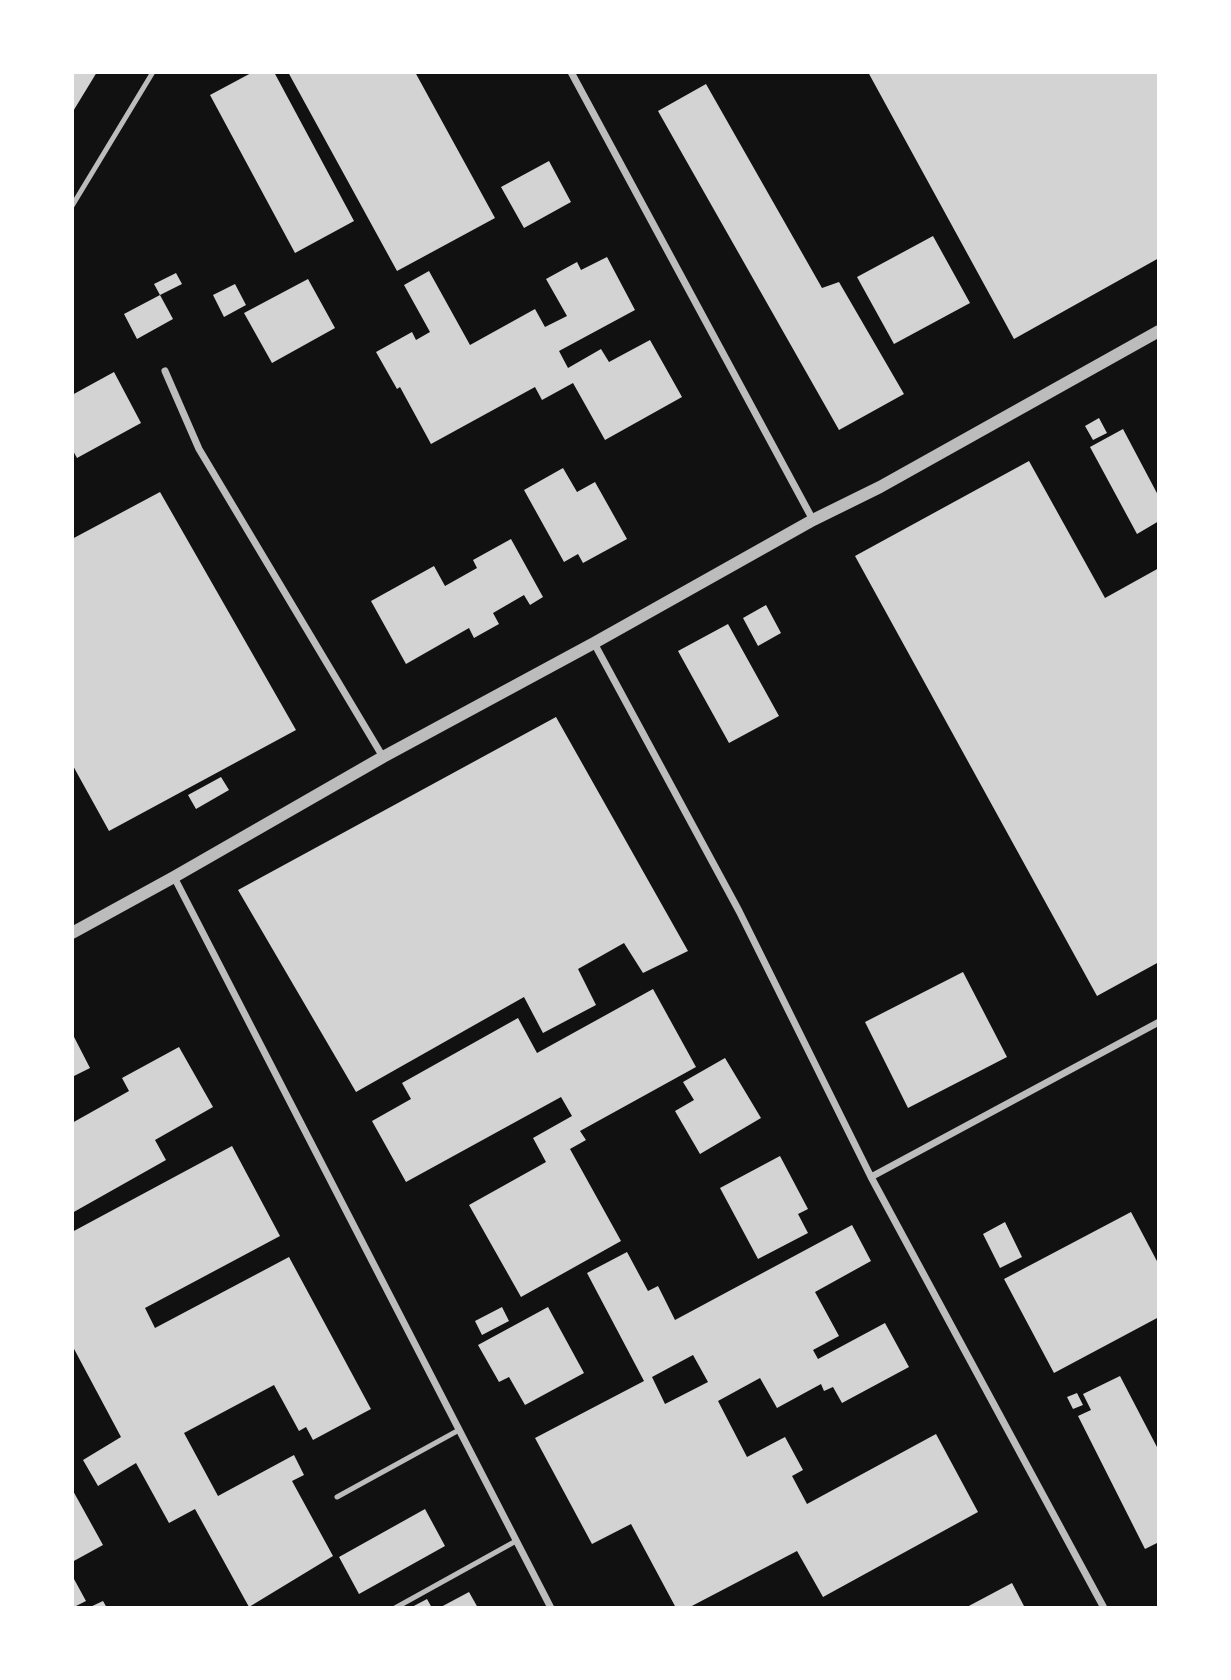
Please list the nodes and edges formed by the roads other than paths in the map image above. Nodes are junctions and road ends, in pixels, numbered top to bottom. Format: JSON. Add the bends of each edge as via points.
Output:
{"nodes":[{"id":1,"x":153,"y":72,"type":"edge"},
{"id":2,"x":570,"y":72,"type":"edge"},
{"id":3,"x":72,"y":206,"type":"edge"},
{"id":4,"x":1159,"y":331,"type":"edge"},
{"id":5,"x":165,"y":371,"type":"dead end"},
{"id":6,"x":813,"y":520,"type":"junction"},
{"id":7,"x":594,"y":643,"type":"junction"},
{"id":8,"x":383,"y":757,"type":"junction"},
{"id":9,"x":174,"y":877,"type":"junction"},
{"id":10,"x":72,"y":933,"type":"edge"},
{"id":11,"x":1159,"y":1022,"type":"edge"},
{"id":12,"x":871,"y":1177,"type":"junction"},
{"id":13,"x":459,"y":1430,"type":"junction"},
{"id":14,"x":337,"y":1497,"type":"dead end"},
{"id":15,"x":516,"y":1541,"type":"junction"},
{"id":16,"x":395,"y":1608,"type":"edge"},
{"id":17,"x":551,"y":1608,"type":"edge"},
{"id":18,"x":1104,"y":1608,"type":"edge"}],
"edges":[{"from":1,"to":3,"type":"lane"},
{"from":2,"to":6,"type":"street"},
{"from":4,"to":6,"type":"street"},
{"from":5,"to":8,"type":"street","via":[[199,449]]},
{"from":6,"to":7,"type":"street"},
{"from":7,"to":8,"type":"street"},
{"from":7,"to":12,"type":"street","via":[[739,911]]},
{"from":8,"to":9,"type":"street"},
{"from":9,"to":10,"type":"street"},
{"from":9,"to":13,"type":"street"},
{"from":11,"to":12,"type":"street"},
{"from":12,"to":18,"type":"street"},
{"from":13,"to":14,"type":"lane"},
{"from":13,"to":15,"type":"street"},
{"from":15,"to":16,"type":"lane"},
{"from":15,"to":17,"type":"street"}]}
